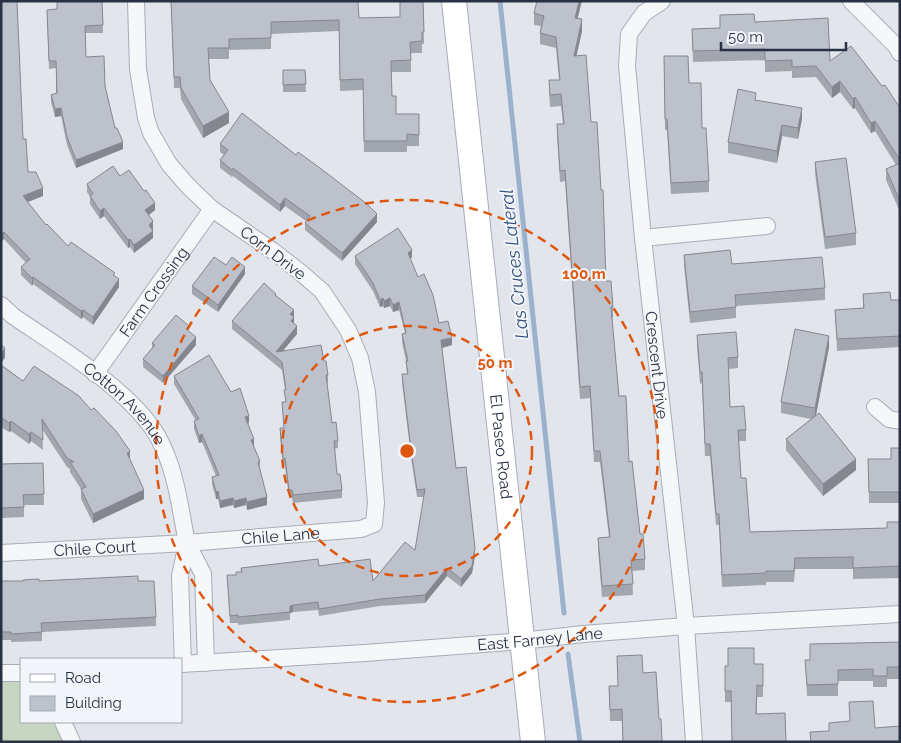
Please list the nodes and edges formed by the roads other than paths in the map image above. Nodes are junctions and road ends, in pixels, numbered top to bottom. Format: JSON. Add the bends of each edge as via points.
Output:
{"nodes":[{"id":1,"x":136,"y":1,"type":"edge"},
{"id":2,"x":454,"y":1,"type":"edge"},
{"id":3,"x":662,"y":1,"type":"edge"},
{"id":4,"x":852,"y":1,"type":"edge"},
{"id":5,"x":900,"y":52,"type":"edge"},
{"id":6,"x":212,"y":209,"type":"junction"},
{"id":7,"x":766,"y":226,"type":"dead end"},
{"id":8,"x":643,"y":238,"type":"junction"},
{"id":9,"x":1,"y":305,"type":"edge"},
{"id":10,"x":95,"y":374,"type":"junction"},
{"id":11,"x":875,"y":407,"type":"dead end"},
{"id":12,"x":900,"y":421,"type":"edge"},
{"id":13,"x":374,"y":524,"type":"joint"},
{"id":14,"x":187,"y":543,"type":"junction"},
{"id":15,"x":1,"y":553,"type":"edge"},
{"id":16,"x":900,"y":614,"type":"edge"},
{"id":17,"x":686,"y":626,"type":"junction"},
{"id":18,"x":522,"y":641,"type":"junction"},
{"id":19,"x":182,"y":658,"type":"edge"},
{"id":20,"x":206,"y":662,"type":"junction"},
{"id":21,"x":182,"y":664,"type":"edge"},
{"id":22,"x":1,"y":673,"type":"edge"},
{"id":23,"x":20,"y":673,"type":"edge"},
{"id":24,"x":63,"y":723,"type":"edge"},
{"id":25,"x":72,"y":742,"type":"edge"},
{"id":26,"x":533,"y":742,"type":"edge"},
{"id":27,"x":694,"y":742,"type":"edge"}],
"edges":[{"from":1,"to":6,"type":"street","name":"Corn Drive","via":[[138,69],[151,132],[169,164]]},
{"from":2,"to":18,"type":"main road","name":"El Paseo Road"},
{"from":3,"to":8,"type":"street","name":"Crescent Drive","via":[[644,13],[629,34],[627,66]]},
{"from":4,"to":5,"type":"street"},
{"from":6,"to":10,"type":"street","name":"Farm Crossing"},
{"from":6,"to":13,"type":"street","name":"Corn Drive","via":[[322,291],[348,330],[360,358],[367,392],[376,503]]},
{"from":7,"to":8,"type":"street"},
{"from":8,"to":17,"type":"street","name":"Crescent Drive"},
{"from":9,"to":10,"type":"street","name":"Cotton Avenue"},
{"from":10,"to":14,"type":"street","name":"Cotton Avenue","via":[[132,404],[158,437],[171,468]]},
{"from":11,"to":12,"type":"street","via":[[889,418]]},
{"from":13,"to":14,"type":"street","name":"Chile Lane","via":[[361,529]]},
{"from":14,"to":15,"type":"street","name":"Chile Court"},
{"from":14,"to":19,"type":"street","name":"Cotton Avenue","via":[[180,576]]},
{"from":14,"to":20,"type":"street","name":"Cotton Avenue","via":[[203,574]]},
{"from":16,"to":17,"type":"street","name":"East Farney Lane"},
{"from":17,"to":18,"type":"street","name":"East Farney Lane"},
{"from":17,"to":27,"type":"street","name":"Crescent Drive"},
{"from":18,"to":20,"type":"street","name":"East Farney Lane","via":[[365,654]]},
{"from":18,"to":26,"type":"main road","name":"El Paseo Road"},
{"from":20,"to":21,"type":"street","name":"East Farney Lane"},
{"from":22,"to":23,"type":"street"},
{"from":24,"to":25,"type":"street"}]}
